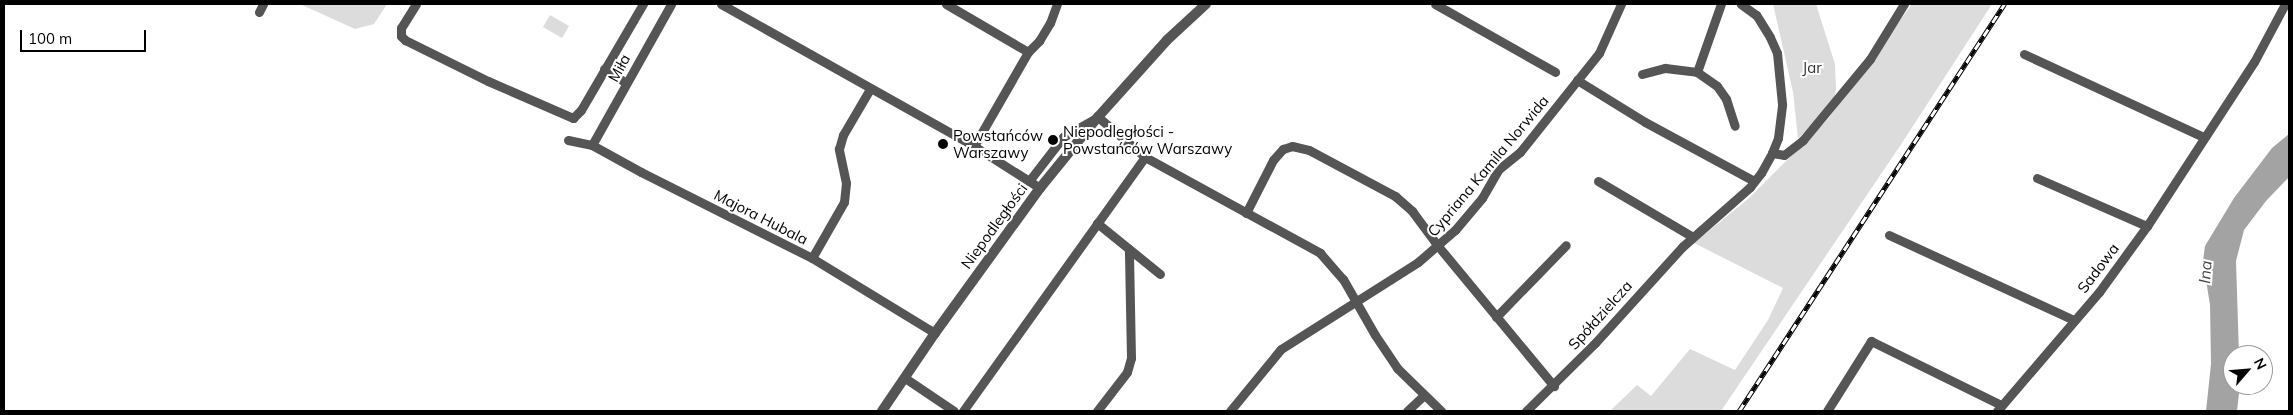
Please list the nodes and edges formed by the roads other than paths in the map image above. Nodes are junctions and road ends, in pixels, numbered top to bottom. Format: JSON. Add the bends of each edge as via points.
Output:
{"nodes":[{"id":1,"x":416,"y":4,"type":"edge"},
{"id":2,"x":643,"y":4,"type":"edge"},
{"id":3,"x":671,"y":4,"type":"edge"},
{"id":4,"x":721,"y":4,"type":"edge"},
{"id":5,"x":946,"y":4,"type":"edge"},
{"id":6,"x":1057,"y":4,"type":"edge"},
{"id":7,"x":1206,"y":4,"type":"edge"},
{"id":8,"x":1435,"y":4,"type":"edge"},
{"id":9,"x":1621,"y":4,"type":"edge"},
{"id":10,"x":1721,"y":4,"type":"edge"},
{"id":11,"x":1741,"y":4,"type":"edge"},
{"id":12,"x":1904,"y":4,"type":"edge"},
{"id":13,"x":2284,"y":4,"type":"edge"},
{"id":14,"x":1028,"y":52,"type":"junction"},
{"id":15,"x":2024,"y":54,"type":"dead end"},
{"id":16,"x":604,"y":69,"type":"junction"},
{"id":17,"x":1555,"y":72,"type":"dead end"},
{"id":18,"x":1697,"y":72,"type":"junction"},
{"id":19,"x":1642,"y":74,"type":"dead end"},
{"id":20,"x":1577,"y":80,"type":"junction"},
{"id":21,"x":626,"y":83,"type":"junction"},
{"id":22,"x":870,"y":89,"type":"junction"},
{"id":23,"x":1098,"y":117,"type":"junction"},
{"id":24,"x":1734,"y":126,"type":"dead end"},
{"id":25,"x":2204,"y":138,"type":"junction"},
{"id":26,"x":568,"y":140,"type":"dead end"},
{"id":27,"x":592,"y":145,"type":"junction"},
{"id":28,"x":974,"y":146,"type":"junction"},
{"id":29,"x":1772,"y":153,"type":"junction"},
{"id":30,"x":1145,"y":157,"type":"junction"},
{"id":31,"x":2037,"y":178,"type":"dead end"},
{"id":32,"x":1029,"y":181,"type":"junction"},
{"id":33,"x":1598,"y":181,"type":"dead end"},
{"id":34,"x":1754,"y":181,"type":"junction"},
{"id":35,"x":1040,"y":188,"type":"junction"},
{"id":36,"x":1246,"y":213,"type":"junction"},
{"id":37,"x":1097,"y":223,"type":"junction"},
{"id":38,"x":2146,"y":226,"type":"junction"},
{"id":39,"x":1889,"y":235,"type":"dead end"},
{"id":40,"x":1693,"y":236,"type":"junction"},
{"id":41,"x":1566,"y":245,"type":"dead end"},
{"id":42,"x":1438,"y":246,"type":"junction"},
{"id":43,"x":1129,"y":249,"type":"junction"},
{"id":44,"x":812,"y":258,"type":"junction"},
{"id":45,"x":1160,"y":274,"type":"dead end"},
{"id":46,"x":1356,"y":301,"type":"junction"},
{"id":47,"x":1496,"y":317,"type":"junction"},
{"id":48,"x":2074,"y":320,"type":"junction"},
{"id":49,"x":935,"y":333,"type":"junction"},
{"id":50,"x":905,"y":378,"type":"junction"},
{"id":51,"x":1554,"y":386,"type":"junction"},
{"id":52,"x":1424,"y":395,"type":"junction"},
{"id":53,"x":1999,"y":408,"type":"edge"},
{"id":54,"x":882,"y":411,"type":"edge"},
{"id":55,"x":954,"y":411,"type":"edge"},
{"id":56,"x":963,"y":411,"type":"edge"},
{"id":57,"x":1097,"y":411,"type":"edge"},
{"id":58,"x":1230,"y":411,"type":"edge"},
{"id":59,"x":1407,"y":411,"type":"edge"},
{"id":60,"x":1441,"y":411,"type":"edge"},
{"id":61,"x":1526,"y":411,"type":"edge"},
{"id":62,"x":1826,"y":411,"type":"edge"}],
"edges":[{"from":1,"to":16,"type":"street","via":[[401,28],[401,36],[405,40],[566,117],[573,118],[581,110]]},
{"from":2,"to":16,"type":"street"},
{"from":3,"to":21,"type":"street","name":"Miła"},
{"from":4,"to":22,"type":"street"},
{"from":5,"to":14,"type":"street"},
{"from":6,"to":14,"type":"street","via":[[1050,24]]},
{"from":7,"to":23,"type":"street","name":"Niepodległości","via":[[1167,40]]},
{"from":8,"to":17,"type":"street"},
{"from":9,"to":20,"type":"street","name":"Cypriana Kamila Norwida","via":[[1599,53]]},
{"from":10,"to":18,"type":"street"},
{"from":11,"to":29,"type":"street","name":"Spółdzielcza","via":[[1756,15],[1777,53],[1782,104],[1778,138]]},
{"from":12,"to":29,"type":"street","via":[[1870,59],[1803,140],[1784,155]]},
{"from":13,"to":25,"type":"street","name":"Sadowa","via":[[2254,62]]},
{"from":14,"to":28,"type":"street"},
{"from":15,"to":25,"type":"street"},
{"from":16,"to":21,"type":"street"},
{"from":18,"to":19,"type":"street","via":[[1664,68]]},
{"from":18,"to":24,"type":"street","via":[[1717,86],[1726,99]]},
{"from":20,"to":34,"type":"street","via":[[1645,122]]},
{"from":20,"to":42,"type":"street","name":"Cypriana Kamila Norwida","via":[[1520,152],[1499,169],[1482,198]]},
{"from":21,"to":27,"type":"street","name":"Miła"},
{"from":22,"to":28,"type":"street"},
{"from":22,"to":44,"type":"street","via":[[841,142],[846,184],[844,202]]},
{"from":23,"to":30,"type":"street"},
{"from":23,"to":32,"type":"street","via":[[1063,137]]},
{"from":23,"to":35,"type":"street","name":"Niepodległości"},
{"from":25,"to":38,"type":"street","name":"Sadowa"},
{"from":26,"to":27,"type":"street","name":"Majora Hubala"},
{"from":27,"to":44,"type":"street","name":"Majora Hubala"},
{"from":28,"to":32,"type":"street"},
{"from":29,"to":34,"type":"street","name":"Spółdzielcza"},
{"from":30,"to":36,"type":"street"},
{"from":30,"to":37,"type":"street"},
{"from":31,"to":38,"type":"street"},
{"from":32,"to":35,"type":"street"},
{"from":33,"to":40,"type":"street"},
{"from":34,"to":40,"type":"street","name":"Spółdzielcza"},
{"from":35,"to":49,"type":"street","name":"Niepodległości"},
{"from":36,"to":42,"type":"street","via":[[1273,160],[1283,149],[1292,146],[1309,150],[1395,196],[1412,211]]},
{"from":36,"to":46,"type":"street","via":[[1320,253]]},
{"from":37,"to":43,"type":"street"},
{"from":37,"to":56,"type":"street"},
{"from":38,"to":48,"type":"street","name":"Sadowa","via":[[2099,292]]},
{"from":39,"to":48,"type":"street"},
{"from":40,"to":51,"type":"street","name":"Spółdzielcza"},
{"from":41,"to":47,"type":"street"},
{"from":42,"to":46,"type":"street","name":"Cypriana Kamila Norwida"},
{"from":42,"to":47,"type":"street"},
{"from":43,"to":45,"type":"street"},
{"from":43,"to":57,"type":"street","via":[[1131,358],[1127,372]]},
{"from":44,"to":49,"type":"street","name":"Majora Hubala"},
{"from":46,"to":52,"type":"street","via":[[1397,368]]},
{"from":46,"to":58,"type":"street","name":"Cypriana Kamila Norwida","via":[[1281,348]]},
{"from":47,"to":51,"type":"street"},
{"from":48,"to":53,"type":"street","name":"Sadowa"},
{"from":49,"to":50,"type":"street","name":"Niepodległości"},
{"from":50,"to":54,"type":"street","name":"Niepodległości"},
{"from":50,"to":55,"type":"street"},
{"from":51,"to":61,"type":"street","name":"Spółdzielcza"},
{"from":52,"to":59,"type":"street"},
{"from":52,"to":60,"type":"street"},
{"from":53,"to":62,"type":"street","name":"Sadowa","via":[[1870,341]]}]}
